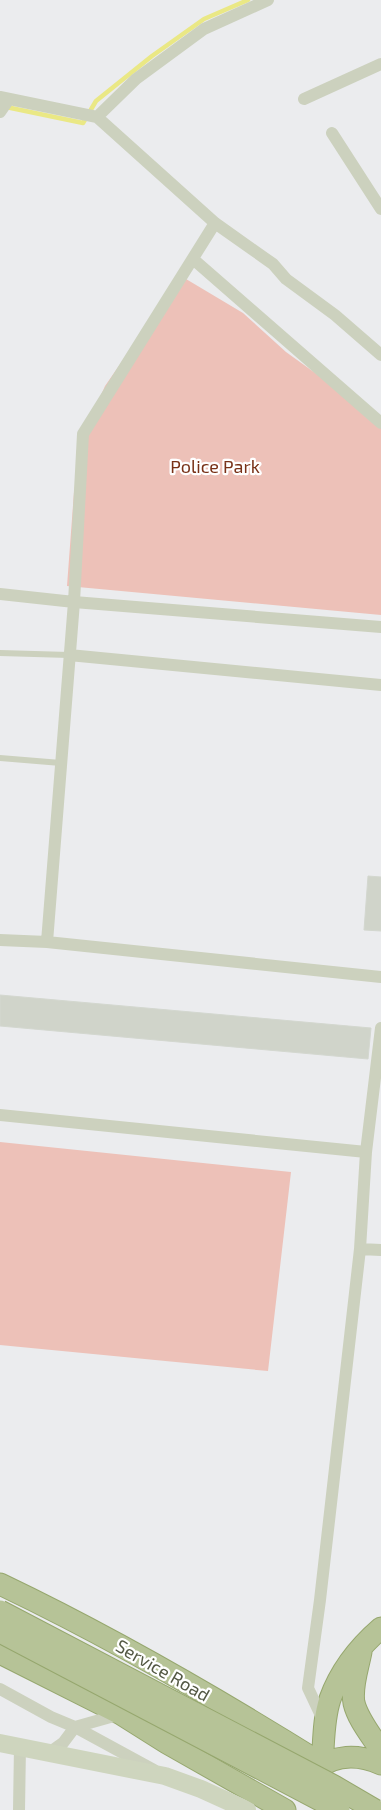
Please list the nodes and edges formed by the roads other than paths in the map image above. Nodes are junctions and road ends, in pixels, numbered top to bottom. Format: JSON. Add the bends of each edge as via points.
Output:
{"nodes":[{"id":1,"x":268,"y":0,"type":"edge"},
{"id":2,"x":381,"y":64,"type":"edge"},
{"id":3,"x":5,"y":98,"type":"edge"},
{"id":4,"x":304,"y":99,"type":"dead end"},
{"id":5,"x":0,"y":112,"type":"edge"},
{"id":6,"x":97,"y":117,"type":"junction"},
{"id":7,"x":332,"y":132,"type":"dead end"},
{"id":8,"x":381,"y":209,"type":"edge"},
{"id":9,"x":215,"y":223,"type":"junction"},
{"id":10,"x":193,"y":259,"type":"junction"},
{"id":11,"x":381,"y":355,"type":"edge"},
{"id":12,"x":381,"y":423,"type":"edge"},
{"id":13,"x":0,"y":594,"type":"edge"},
{"id":14,"x":74,"y":602,"type":"junction"},
{"id":15,"x":381,"y":627,"type":"edge"},
{"id":16,"x":0,"y":653,"type":"edge"},
{"id":17,"x":70,"y":655,"type":"junction"},
{"id":18,"x":381,"y":685,"type":"edge"},
{"id":19,"x":0,"y":758,"type":"edge"},
{"id":20,"x":61,"y":763,"type":"junction"},
{"id":21,"x":0,"y":940,"type":"edge"},
{"id":22,"x":47,"y":942,"type":"junction"},
{"id":23,"x":381,"y":977,"type":"edge"},
{"id":24,"x":381,"y":1028,"type":"edge"},
{"id":25,"x":0,"y":1115,"type":"edge"},
{"id":26,"x":366,"y":1152,"type":"junction"},
{"id":27,"x":360,"y":1249,"type":"junction"},
{"id":28,"x":381,"y":1250,"type":"edge"},
{"id":29,"x":0,"y":1584,"type":"edge"},
{"id":30,"x":0,"y":1611,"type":"edge"},
{"id":31,"x":381,"y":1628,"type":"edge"},
{"id":32,"x":0,"y":1632,"type":"edge"},
{"id":33,"x":362,"y":1644,"type":"junction"},
{"id":34,"x":0,"y":1652,"type":"edge"},
{"id":35,"x":0,"y":1689,"type":"edge"},
{"id":36,"x":121,"y":1714,"type":"junction"},
{"id":37,"x":325,"y":1724,"type":"junction"},
{"id":38,"x":75,"y":1727,"type":"junction"},
{"id":39,"x":0,"y":1743,"type":"edge"},
{"id":40,"x":20,"y":1746,"type":"junction"},
{"id":41,"x":381,"y":1751,"type":"edge"},
{"id":42,"x":49,"y":1753,"type":"junction"},
{"id":43,"x":322,"y":1764,"type":"junction"},
{"id":44,"x":381,"y":1764,"type":"edge"},
{"id":45,"x":165,"y":1776,"type":"junction"},
{"id":46,"x":296,"y":1800,"type":"edge"},
{"id":47,"x":19,"y":1810,"type":"edge"},
{"id":48,"x":247,"y":1810,"type":"edge"},
{"id":49,"x":285,"y":1810,"type":"edge"},
{"id":50,"x":340,"y":1810,"type":"edge"},
{"id":51,"x":375,"y":1810,"type":"edge"}],
"edges":[{"from":1,"to":6,"type":"street","via":[[204,29],[136,79]]},
{"from":2,"to":4,"type":"street"},
{"from":3,"to":5,"type":"street"},
{"from":3,"to":6,"type":"street"},
{"from":6,"to":9,"type":"street"},
{"from":7,"to":8,"type":"street"},
{"from":9,"to":10,"type":"street"},
{"from":9,"to":11,"type":"street","via":[[273,264],[286,279]]},
{"from":10,"to":12,"type":"street"},
{"from":10,"to":14,"type":"street","via":[[83,434]]},
{"from":13,"to":14,"type":"street"},
{"from":14,"to":15,"type":"street"},
{"from":14,"to":17,"type":"street"},
{"from":16,"to":17,"type":"lane"},
{"from":17,"to":18,"type":"street"},
{"from":17,"to":20,"type":"street"},
{"from":19,"to":20,"type":"lane"},
{"from":20,"to":22,"type":"street"},
{"from":21,"to":22,"type":"street"},
{"from":22,"to":23,"type":"street"},
{"from":24,"to":26,"type":"street"},
{"from":25,"to":26,"type":"street"},
{"from":26,"to":27,"type":"street"},
{"from":27,"to":28,"type":"street"},
{"from":27,"to":37,"type":"street","via":[[308,1688]]},
{"from":29,"to":43,"type":"highway","name":"Service Road","via":[[121,1646]]},
{"from":30,"to":51,"type":"highway","bridge":true},
{"from":31,"to":33,"type":"highway"},
{"from":32,"to":50,"type":"highway","bridge":true},
{"from":33,"to":37,"type":"highway","via":[[341,1675],[330,1700]]},
{"from":33,"to":41,"type":"highway","via":[[354,1704]]},
{"from":34,"to":36,"type":"highway"},
{"from":35,"to":38,"type":"street","via":[[51,1718]]},
{"from":36,"to":38,"type":"street"},
{"from":36,"to":46,"type":"street","via":[[149,1712]]},
{"from":36,"to":49,"type":"highway","via":[[167,1744]]},
{"from":37,"to":43,"type":"highway"},
{"from":38,"to":42,"type":"street","via":[[63,1743]]},
{"from":38,"to":45,"type":"street"},
{"from":39,"to":40,"type":"main road"},
{"from":40,"to":42,"type":"main road"},
{"from":40,"to":47,"type":"street"},
{"from":42,"to":45,"type":"main road"},
{"from":43,"to":44,"type":"highway","via":[[341,1757],[361,1757]]},
{"from":43,"to":46,"type":"highway","via":[[307,1777]]},
{"from":45,"to":48,"type":"main road"}]}
